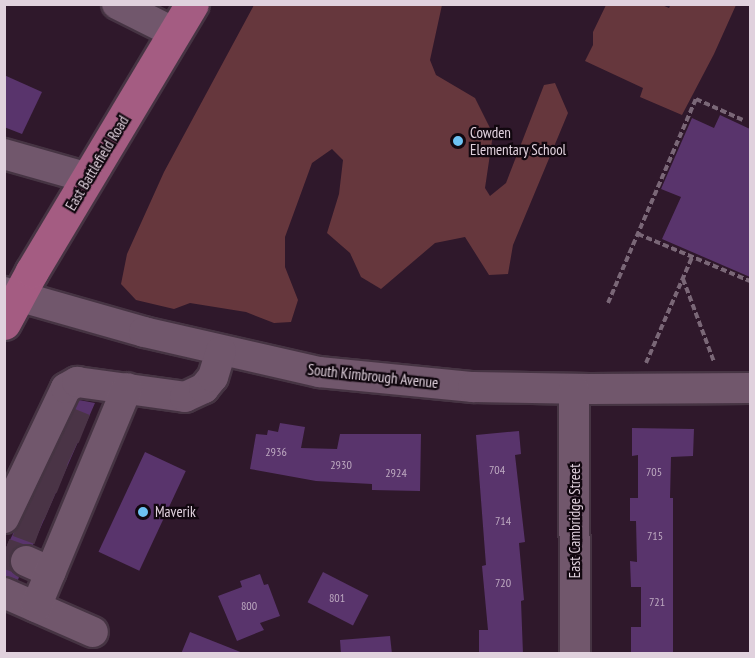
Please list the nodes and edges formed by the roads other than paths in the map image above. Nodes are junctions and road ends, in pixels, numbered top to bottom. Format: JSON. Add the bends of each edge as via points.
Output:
{"nodes":[{"id":1,"x":117,"y":4,"type":"edge"},
{"id":2,"x":192,"y":4,"type":"edge"},
{"id":3,"x":175,"y":33,"type":"junction"},
{"id":4,"x":4,"y":154,"type":"edge"},
{"id":5,"x":88,"y":178,"type":"junction"},
{"id":6,"x":9,"y":304,"type":"edge"},
{"id":7,"x":221,"y":351,"type":"junction"},
{"id":8,"x":127,"y":388,"type":"junction"},
{"id":9,"x":737,"y":388,"type":"edge"},
{"id":10,"x":574,"y":389,"type":"junction"},
{"id":11,"x":51,"y":478,"type":"edge"},
{"id":12,"x":4,"y":593,"type":"edge"},
{"id":13,"x":36,"y":607,"type":"junction"},
{"id":14,"x":93,"y":632,"type":"dead end"},
{"id":15,"x":575,"y":654,"type":"edge"}],
"edges":[{"from":1,"to":3,"type":"street"},
{"from":2,"to":3,"type":"main road","name":"East Battlefield Road"},
{"from":3,"to":5,"type":"main road","name":"East Battlefield Road"},
{"from":4,"to":5,"type":"street"},
{"from":5,"to":6,"type":"main road","name":"East Battlefield Road"},
{"from":6,"to":7,"type":"street","name":"South Kimbrough Avenue"},
{"from":7,"to":8,"type":"street","via":[[213,377],[204,388],[185,397]]},
{"from":7,"to":10,"type":"street","name":"South Kimbrough Avenue","via":[[319,372],[473,387]]},
{"from":8,"to":11,"type":"street"},
{"from":8,"to":11,"type":"street","via":[[77,382],[66,388]]},
{"from":9,"to":10,"type":"street","name":"South Kimbrough Avenue"},
{"from":10,"to":15,"type":"street","name":"East Cambridge Street"},
{"from":11,"to":13,"type":"street"},
{"from":12,"to":13,"type":"street"},
{"from":13,"to":14,"type":"street"}]}
